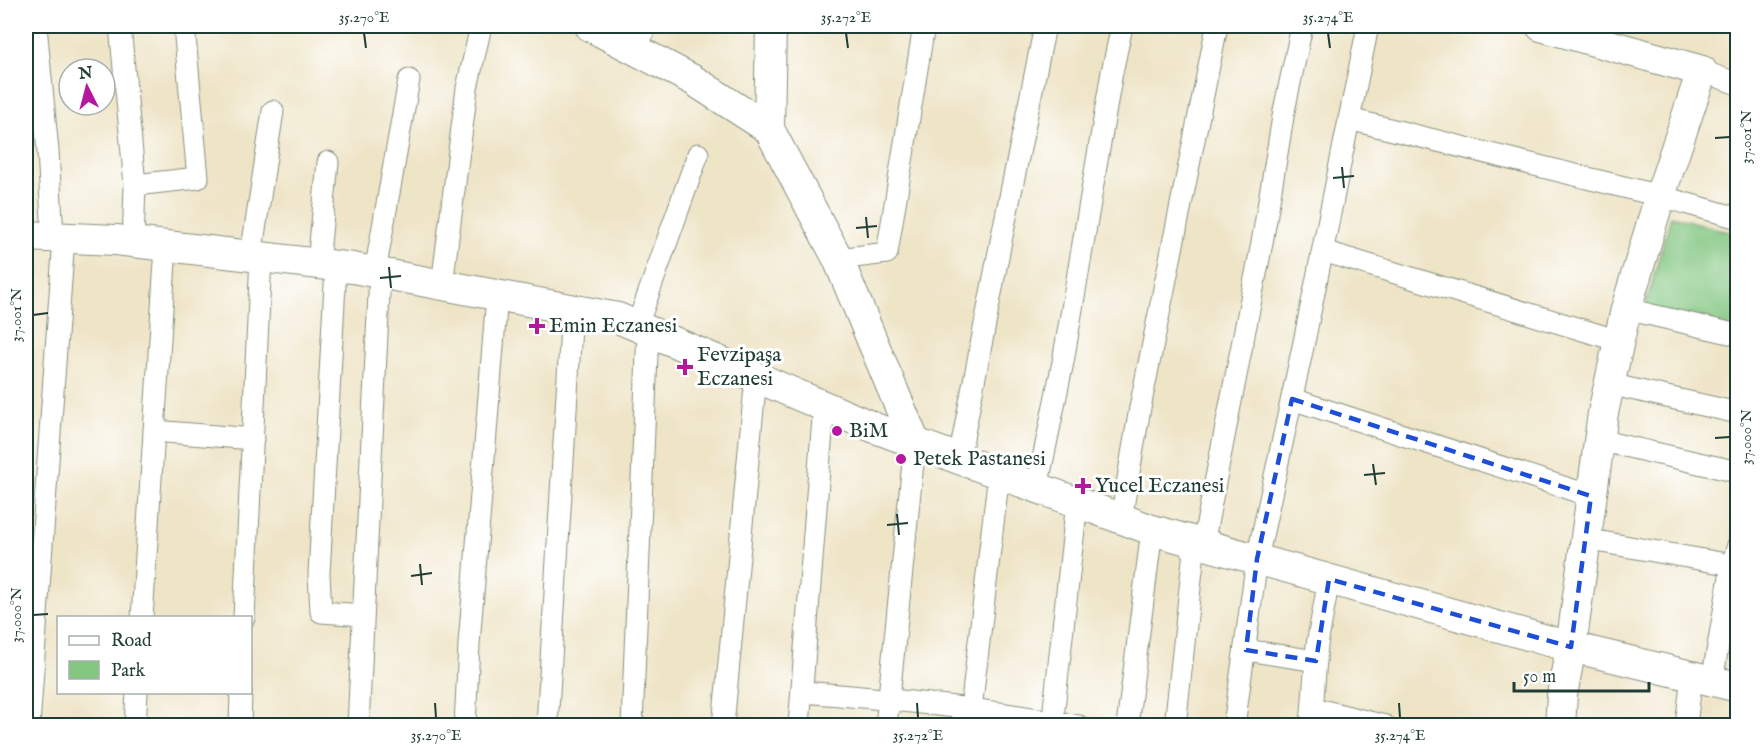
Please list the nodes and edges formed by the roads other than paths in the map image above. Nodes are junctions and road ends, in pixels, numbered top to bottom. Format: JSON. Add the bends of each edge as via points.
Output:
{"nodes":[{"id":1,"x":36,"y":26,"type":"edge"},
{"id":2,"x":120,"y":26,"type":"edge"},
{"id":3,"x":184,"y":26,"type":"edge"},
{"id":4,"x":481,"y":26,"type":"edge"},
{"id":5,"x":590,"y":26,"type":"edge"},
{"id":6,"x":771,"y":26,"type":"edge"},
{"id":7,"x":924,"y":26,"type":"edge"},
{"id":8,"x":1045,"y":26,"type":"edge"},
{"id":9,"x":1122,"y":26,"type":"edge"},
{"id":10,"x":1217,"y":26,"type":"edge"},
{"id":11,"x":1302,"y":26,"type":"edge"},
{"id":12,"x":1368,"y":26,"type":"edge"},
{"id":13,"x":1541,"y":26,"type":"edge"},
{"id":14,"x":641,"y":38,"type":"edge"},
{"id":15,"x":1702,"y":71,"type":"junction"},
{"id":16,"x":409,"y":80,"type":"dead end"},
{"id":17,"x":1737,"y":84,"type":"edge"},
{"id":18,"x":273,"y":111,"type":"dead end"},
{"id":19,"x":1350,"y":119,"type":"junction"},
{"id":20,"x":769,"y":129,"type":"junction"},
{"id":21,"x":698,"y":154,"type":"dead end"},
{"id":22,"x":328,"y":162,"type":"dead end"},
{"id":23,"x":135,"y":186,"type":"junction"},
{"id":24,"x":1660,"y":196,"type":"junction"},
{"id":25,"x":1737,"y":218,"type":"edge"},
{"id":26,"x":47,"y":237,"type":"edge"},
{"id":27,"x":133,"y":242,"type":"junction"},
{"id":28,"x":166,"y":246,"type":"junction"},
{"id":29,"x":1323,"y":251,"type":"junction"},
{"id":30,"x":256,"y":257,"type":"junction"},
{"id":31,"x":838,"y":259,"type":"junction"},
{"id":32,"x":327,"y":265,"type":"junction"},
{"id":33,"x":377,"y":273,"type":"junction"},
{"id":34,"x":442,"y":285,"type":"junction"},
{"id":35,"x":497,"y":296,"type":"junction"},
{"id":36,"x":1626,"y":309,"type":"junction"},
{"id":37,"x":572,"y":310,"type":"junction"},
{"id":38,"x":642,"y":328,"type":"junction"},
{"id":39,"x":1737,"y":335,"type":"edge"},
{"id":40,"x":1619,"y":341,"type":"junction"},
{"id":41,"x":756,"y":376,"type":"junction"},
{"id":42,"x":1609,"y":384,"type":"junction"},
{"id":43,"x":1292,"y":399,"type":"junction"},
{"id":44,"x":824,"y":405,"type":"junction"},
{"id":45,"x":1737,"y":413,"type":"edge"},
{"id":46,"x":154,"y":431,"type":"junction"},
{"id":47,"x":253,"y":439,"type":"junction"},
{"id":48,"x":1598,"y":440,"type":"junction"},
{"id":49,"x":915,"y":443,"type":"junction"},
{"id":50,"x":959,"y":459,"type":"junction"},
{"id":51,"x":1737,"y":472,"type":"edge"},
{"id":52,"x":999,"y":474,"type":"junction"},
{"id":53,"x":1037,"y":488,"type":"junction"},
{"id":54,"x":1592,"y":496,"type":"junction"},
{"id":55,"x":1077,"y":502,"type":"junction"},
{"id":56,"x":1121,"y":519,"type":"junction"},
{"id":57,"x":1152,"y":530,"type":"junction"},
{"id":58,"x":1585,"y":539,"type":"junction"},
{"id":59,"x":1199,"y":543,"type":"junction"},
{"id":60,"x":1735,"y":555,"type":"edge"},
{"id":61,"x":1257,"y":559,"type":"junction"},
{"id":62,"x":1329,"y":579,"type":"junction"},
{"id":63,"x":31,"y":609,"type":"edge"},
{"id":64,"x":363,"y":615,"type":"junction"},
{"id":65,"x":142,"y":616,"type":"edge"},
{"id":66,"x":244,"y":616,"type":"edge"},
{"id":67,"x":1571,"y":647,"type":"junction"},
{"id":68,"x":1245,"y":650,"type":"junction"},
{"id":69,"x":1316,"y":661,"type":"junction"},
{"id":70,"x":1714,"y":681,"type":"edge"},
{"id":71,"x":802,"y":692,"type":"junction"},
{"id":72,"x":137,"y":694,"type":"edge"},
{"id":73,"x":241,"y":694,"type":"edge"},
{"id":74,"x":889,"y":699,"type":"junction"},
{"id":75,"x":970,"y":717,"type":"edge"},
{"id":76,"x":1312,"y":717,"type":"edge"},
{"id":77,"x":1052,"y":723,"type":"edge"},
{"id":78,"x":29,"y":726,"type":"edge"},
{"id":79,"x":135,"y":726,"type":"edge"},
{"id":80,"x":240,"y":726,"type":"edge"},
{"id":81,"x":358,"y":726,"type":"edge"},
{"id":82,"x":465,"y":726,"type":"edge"},
{"id":83,"x":547,"y":726,"type":"edge"},
{"id":84,"x":632,"y":726,"type":"edge"},
{"id":85,"x":723,"y":726,"type":"edge"},
{"id":86,"x":799,"y":726,"type":"edge"},
{"id":87,"x":886,"y":726,"type":"edge"},
{"id":88,"x":1079,"y":726,"type":"edge"},
{"id":89,"x":1127,"y":726,"type":"edge"},
{"id":90,"x":1175,"y":726,"type":"edge"},
{"id":91,"x":1234,"y":726,"type":"edge"},
{"id":92,"x":1385,"y":726,"type":"edge"},
{"id":93,"x":1560,"y":726,"type":"edge"},
{"id":94,"x":1686,"y":726,"type":"edge"}],
"edges":[{"from":1,"to":26,"type":"street","via":[[48,151]]},
{"from":2,"to":23,"type":"street"},
{"from":3,"to":23,"type":"street","via":[[198,178]]},
{"from":4,"to":34,"type":"street","via":[[467,88]]},
{"from":5,"to":14,"type":"main road"},
{"from":6,"to":20,"type":"main road"},
{"from":7,"to":31,"type":"street","via":[[887,253]]},
{"from":8,"to":50,"type":"street"},
{"from":9,"to":53,"type":"street"},
{"from":10,"to":56,"type":"street"},
{"from":11,"to":59,"type":"street","via":[[1262,243]]},
{"from":12,"to":19,"type":"street"},
{"from":13,"to":15,"type":"main road"},
{"from":14,"to":20,"type":"main road","via":[[693,80]]},
{"from":15,"to":17,"type":"street"},
{"from":15,"to":24,"type":"main road"},
{"from":16,"to":33,"type":"street"},
{"from":18,"to":30,"type":"street"},
{"from":19,"to":24,"type":"street"},
{"from":19,"to":29,"type":"street"},
{"from":20,"to":31,"type":"main road"},
{"from":21,"to":38,"type":"street"},
{"from":22,"to":32,"type":"street"},
{"from":23,"to":27,"type":"street"},
{"from":24,"to":25,"type":"street"},
{"from":24,"to":36,"type":"main road"},
{"from":26,"to":27,"type":"main road"},
{"from":26,"to":63,"type":"street"},
{"from":27,"to":28,"type":"main road"},
{"from":28,"to":30,"type":"main road"},
{"from":28,"to":46,"type":"street"},
{"from":29,"to":40,"type":"street"},
{"from":29,"to":43,"type":"street"},
{"from":30,"to":32,"type":"main road"},
{"from":30,"to":47,"type":"street"},
{"from":31,"to":49,"type":"main road"},
{"from":32,"to":33,"type":"main road"},
{"from":32,"to":64,"type":"street","via":[[321,612]]},
{"from":33,"to":34,"type":"main road"},
{"from":33,"to":64,"type":"street"},
{"from":34,"to":35,"type":"main road"},
{"from":35,"to":37,"type":"main road"},
{"from":35,"to":82,"type":"street"},
{"from":36,"to":39,"type":"street"},
{"from":36,"to":40,"type":"main road"},
{"from":37,"to":38,"type":"main road","via":[[618,318]]},
{"from":37,"to":83,"type":"street"},
{"from":38,"to":41,"type":"main road"},
{"from":38,"to":84,"type":"street"},
{"from":40,"to":42,"type":"main road"},
{"from":41,"to":44,"type":"main road"},
{"from":41,"to":85,"type":"street"},
{"from":42,"to":45,"type":"street"},
{"from":42,"to":48,"type":"main road"},
{"from":43,"to":54,"type":"street"},
{"from":43,"to":61,"type":"street"},
{"from":44,"to":49,"type":"main road"},
{"from":44,"to":71,"type":"street"},
{"from":46,"to":47,"type":"street"},
{"from":46,"to":65,"type":"street"},
{"from":47,"to":66,"type":"street"},
{"from":48,"to":51,"type":"street"},
{"from":48,"to":54,"type":"main road"},
{"from":49,"to":50,"type":"main road"},
{"from":49,"to":74,"type":"street"},
{"from":50,"to":52,"type":"main road"},
{"from":52,"to":53,"type":"main road"},
{"from":52,"to":75,"type":"street"},
{"from":53,"to":55,"type":"main road"},
{"from":54,"to":58,"type":"main road"},
{"from":55,"to":56,"type":"main road"},
{"from":55,"to":77,"type":"street"},
{"from":56,"to":57,"type":"main road"},
{"from":57,"to":59,"type":"main road"},
{"from":57,"to":89,"type":"street"},
{"from":58,"to":60,"type":"street"},
{"from":58,"to":67,"type":"main road"},
{"from":59,"to":61,"type":"main road"},
{"from":59,"to":90,"type":"street"},
{"from":60,"to":70,"type":"street"},
{"from":61,"to":62,"type":"main road"},
{"from":61,"to":68,"type":"street"},
{"from":62,"to":67,"type":"main road"},
{"from":62,"to":69,"type":"street"},
{"from":63,"to":78,"type":"street"},
{"from":64,"to":81,"type":"street"},
{"from":67,"to":70,"type":"main road"},
{"from":67,"to":93,"type":"main road"},
{"from":68,"to":69,"type":"street"},
{"from":68,"to":91,"type":"street"},
{"from":69,"to":76,"type":"street"},
{"from":70,"to":94,"type":"street"},
{"from":71,"to":74,"type":"street"},
{"from":71,"to":86,"type":"street"},
{"from":72,"to":79,"type":"street"},
{"from":73,"to":80,"type":"street"},
{"from":74,"to":75,"type":"street"},
{"from":74,"to":87,"type":"street"},
{"from":75,"to":77,"type":"street"},
{"from":76,"to":92,"type":"street"},
{"from":77,"to":88,"type":"street"}]}
